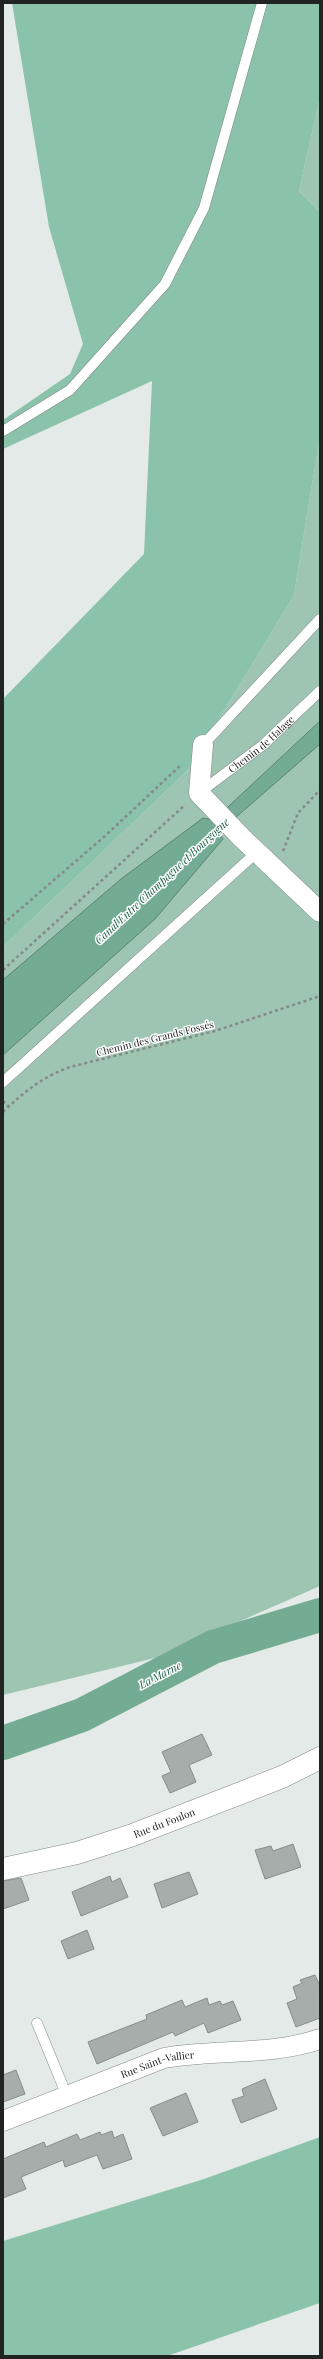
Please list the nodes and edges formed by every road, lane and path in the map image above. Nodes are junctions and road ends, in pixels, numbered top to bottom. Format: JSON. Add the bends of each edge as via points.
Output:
{"nodes":[{"id":1,"x":262,"y":3,"type":"edge"},
{"id":2,"x":3,"y":430,"type":"edge"},
{"id":3,"x":320,"y":620,"type":"edge"},
{"id":4,"x":320,"y":692,"type":"edge"},
{"id":5,"x":203,"y":745,"type":"junction"},
{"id":6,"x":320,"y":790,"type":"edge"},
{"id":7,"x":199,"y":793,"type":"junction"},
{"id":8,"x":257,"y":852,"type":"junction"},
{"id":9,"x":275,"y":867,"type":"junction"},
{"id":10,"x":320,"y":912,"type":"edge"},
{"id":11,"x":3,"y":924,"type":"edge"},
{"id":12,"x":3,"y":970,"type":"edge"},
{"id":13,"x":320,"y":996,"type":"edge"},
{"id":14,"x":3,"y":1082,"type":"edge"},
{"id":15,"x":3,"y":1101,"type":"edge"},
{"id":16,"x":9,"y":1107,"type":"junction"},
{"id":17,"x":3,"y":1112,"type":"edge"},
{"id":18,"x":320,"y":1758,"type":"edge"},
{"id":19,"x":3,"y":1869,"type":"edge"},
{"id":20,"x":37,"y":2023,"type":"dead end"},
{"id":21,"x":320,"y":2039,"type":"edge"},
{"id":22,"x":67,"y":2096,"type":"junction"},
{"id":23,"x":3,"y":2122,"type":"edge"}],
"edges":[{"from":1,"to":2,"type":"lane","via":[[204,208],[164,284],[70,390]]},
{"from":3,"to":5,"type":"lane"},
{"from":4,"to":7,"type":"lane","name":"Chemin de Halage","via":[[263,745]]},
{"from":5,"to":7,"type":"street"},
{"from":5,"to":11,"type":"path","via":[[105,836]]},
{"from":6,"to":9,"type":"path","via":[[298,813]]},
{"from":7,"to":8,"type":"street"},
{"from":7,"to":12,"type":"path"},
{"from":8,"to":9,"type":"street"},
{"from":8,"to":14,"type":"lane"},
{"from":9,"to":10,"type":"street"},
{"from":13,"to":16,"type":"path","name":"Chemin des Grands Fossés","via":[[215,1031],[50,1074],[36,1082]]},
{"from":15,"to":16,"type":"path"},
{"from":16,"to":17,"type":"path","name":"Chemin des Grands Fossés"},
{"from":18,"to":19,"type":"street","name":"Rue du Foulon","via":[[282,1777],[130,1836],[77,1853]]},
{"from":20,"to":22,"type":"lane"},
{"from":21,"to":22,"type":"street","name":"Rue Saint-Vallier","via":[[289,2046],[184,2054],[164,2058]]},
{"from":22,"to":23,"type":"street","name":"Rue Saint-Vallier"}]}
